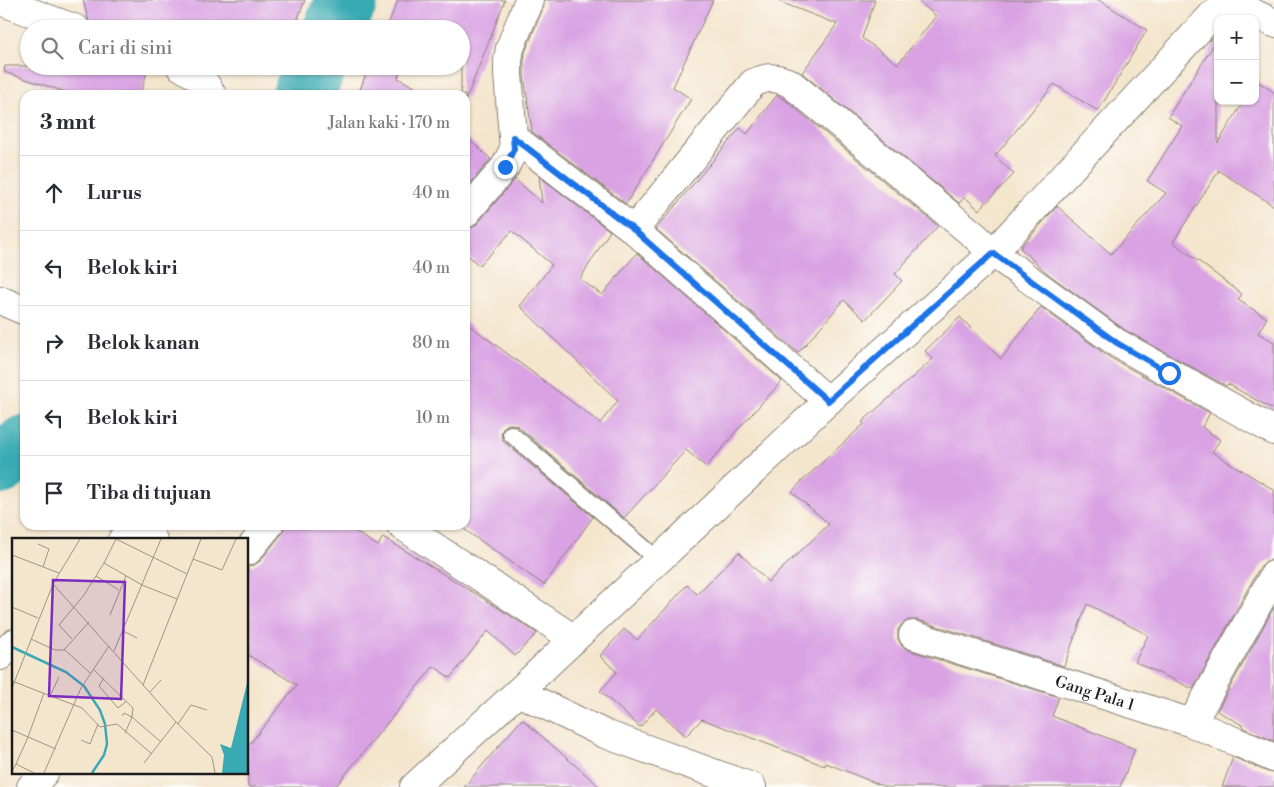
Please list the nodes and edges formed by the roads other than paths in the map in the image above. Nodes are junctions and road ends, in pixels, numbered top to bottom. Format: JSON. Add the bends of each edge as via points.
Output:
{"nodes":[{"id":1,"x":529,"y":0,"type":"edge"},
{"id":2,"x":1226,"y":0,"type":"edge"},
{"id":3,"x":3,"y":5,"type":"edge"},
{"id":4,"x":49,"y":20,"type":"edge"},
{"id":5,"x":1274,"y":23,"type":"edge"},
{"id":6,"x":195,"y":75,"type":"edge"},
{"id":7,"x":209,"y":90,"type":"edge"},
{"id":8,"x":513,"y":137,"type":"junction"},
{"id":9,"x":470,"y":208,"type":"edge"},
{"id":10,"x":634,"y":230,"type":"junction"},
{"id":11,"x":993,"y":253,"type":"junction"},
{"id":12,"x":0,"y":300,"type":"edge"},
{"id":13,"x":20,"y":309,"type":"edge"},
{"id":14,"x":828,"y":401,"type":"junction"},
{"id":15,"x":1274,"y":431,"type":"edge"},
{"id":16,"x":510,"y":434,"type":"dead end"},
{"id":17,"x":265,"y":530,"type":"edge"},
{"id":18,"x":409,"y":530,"type":"edge"},
{"id":19,"x":124,"y":538,"type":"edge"},
{"id":20,"x":151,"y":538,"type":"edge"},
{"id":21,"x":249,"y":550,"type":"edge"},
{"id":22,"x":658,"y":560,"type":"junction"},
{"id":23,"x":1274,"y":575,"type":"edge"},
{"id":24,"x":913,"y":635,"type":"dead end"},
{"id":25,"x":574,"y":639,"type":"junction"},
{"id":26,"x":12,"y":645,"type":"edge"},
{"id":27,"x":0,"y":656,"type":"edge"},
{"id":28,"x":518,"y":692,"type":"junction"},
{"id":29,"x":1192,"y":722,"type":"junction"},
{"id":30,"x":1274,"y":758,"type":"edge"},
{"id":31,"x":43,"y":774,"type":"edge"},
{"id":32,"x":742,"y":785,"type":"edge"},
{"id":33,"x":31,"y":787,"type":"edge"},
{"id":34,"x":414,"y":787,"type":"edge"}],
"edges":[{"from":1,"to":8,"type":"main road","via":[[508,60]]},
{"from":2,"to":5,"type":"main road"},
{"from":2,"to":11,"type":"main road"},
{"from":3,"to":4,"type":"main road"},
{"from":6,"to":7,"type":"main road","via":[[203,80]]},
{"from":8,"to":9,"type":"main road","via":[[514,149],[505,167]]},
{"from":8,"to":10,"type":"main road"},
{"from":10,"to":11,"type":"main road","via":[[753,83],[764,78],[779,78],[790,83]]},
{"from":10,"to":14,"type":"main road"},
{"from":11,"to":14,"type":"main road"},
{"from":11,"to":15,"type":"main road","via":[[1117,343]]},
{"from":12,"to":13,"type":"main road"},
{"from":14,"to":22,"type":"main road"},
{"from":16,"to":22,"type":"lane"},
{"from":17,"to":21,"type":"main road"},
{"from":18,"to":25,"type":"main road"},
{"from":19,"to":20,"type":"main road","via":[[145,532]]},
{"from":22,"to":25,"type":"main road"},
{"from":23,"to":29,"type":"main road"},
{"from":24,"to":29,"type":"main road","name":"Gang Pala 1"},
{"from":25,"to":28,"type":"main road"},
{"from":26,"to":27,"type":"main road"},
{"from":28,"to":32,"type":"main road","via":[[605,734]]},
{"from":28,"to":34,"type":"main road"},
{"from":29,"to":30,"type":"main road","name":"Gang Pala 1"},
{"from":31,"to":33,"type":"main road"}]}
